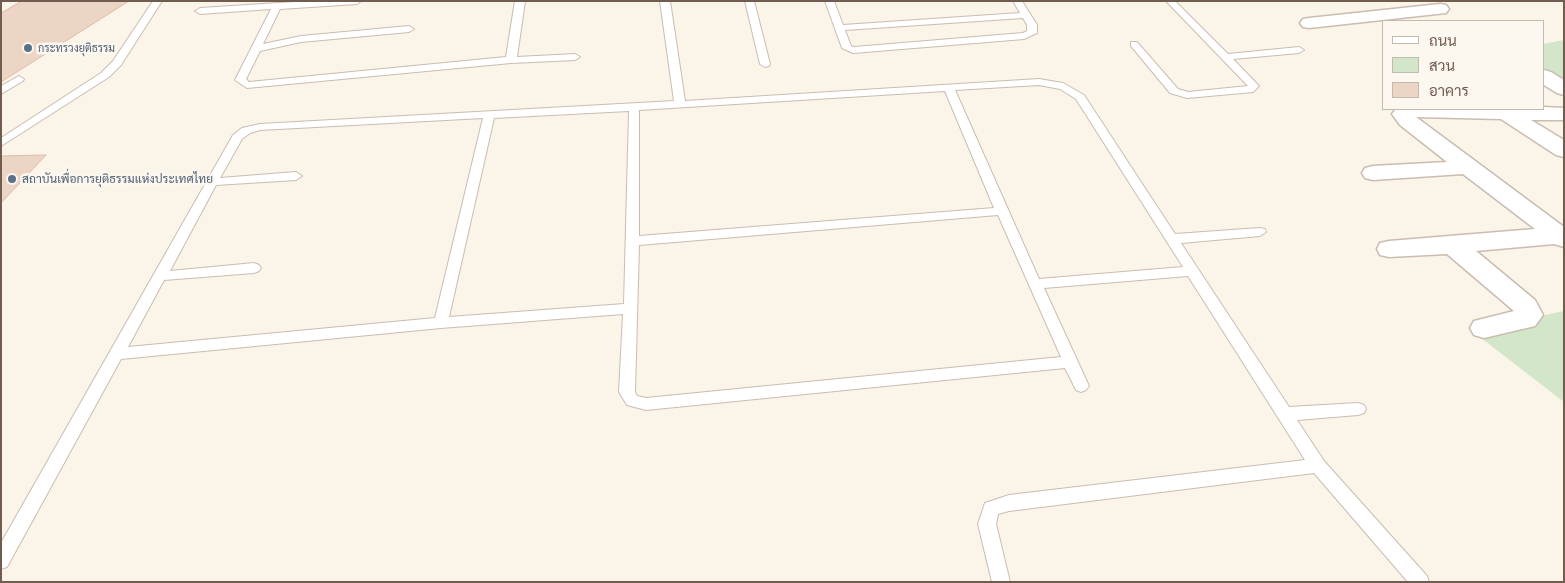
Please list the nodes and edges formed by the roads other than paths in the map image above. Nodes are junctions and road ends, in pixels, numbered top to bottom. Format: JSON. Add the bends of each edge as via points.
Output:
{"nodes":[{"id":1,"x":158,"y":1,"type":"edge"},
{"id":2,"x":358,"y":1,"type":"edge"},
{"id":3,"x":520,"y":1,"type":"edge"},
{"id":4,"x":665,"y":1,"type":"edge"},
{"id":5,"x":749,"y":1,"type":"edge"},
{"id":6,"x":829,"y":1,"type":"edge"},
{"id":7,"x":1017,"y":1,"type":"edge"},
{"id":8,"x":1170,"y":1,"type":"edge"},
{"id":9,"x":277,"y":6,"type":"junction"},
{"id":10,"x":1440,"y":9,"type":"edge"},
{"id":11,"x":200,"y":11,"type":"dead end"},
{"id":12,"x":1025,"y":15,"type":"junction"},
{"id":13,"x":1308,"y":23,"type":"dead end"},
{"id":14,"x":839,"y":28,"type":"junction"},
{"id":15,"x":409,"y":29,"type":"dead end"},
{"id":16,"x":1134,"y":44,"type":"dead end"},
{"id":17,"x":257,"y":48,"type":"junction"},
{"id":18,"x":1299,"y":50,"type":"dead end"},
{"id":19,"x":575,"y":57,"type":"dead end"},
{"id":20,"x":1225,"y":57,"type":"junction"},
{"id":21,"x":511,"y":60,"type":"junction"},
{"id":22,"x":765,"y":64,"type":"dead end"},
{"id":23,"x":1545,"y":77,"type":"edge"},
{"id":24,"x":19,"y":79,"type":"dead end"},
{"id":25,"x":949,"y":88,"type":"junction"},
{"id":26,"x":1564,"y":89,"type":"edge"},
{"id":27,"x":1,"y":90,"type":"edge"},
{"id":28,"x":680,"y":103,"type":"junction"},
{"id":29,"x":634,"y":107,"type":"junction"},
{"id":30,"x":1505,"y":113,"type":"junction"},
{"id":31,"x":1564,"y":114,"type":"edge"},
{"id":32,"x":488,"y":115,"type":"junction"},
{"id":33,"x":1,"y":143,"type":"edge"},
{"id":34,"x":1564,"y":150,"type":"edge"},
{"id":35,"x":1469,"y":167,"type":"junction"},
{"id":36,"x":1372,"y":173,"type":"dead end"},
{"id":37,"x":296,"y":176,"type":"dead end"},
{"id":38,"x":212,"y":182,"type":"junction"},
{"id":39,"x":1002,"y":211,"type":"junction"},
{"id":40,"x":1260,"y":232,"type":"dead end"},
{"id":41,"x":1561,"y":237,"type":"edge"},
{"id":42,"x":1172,"y":238,"type":"junction"},
{"id":43,"x":633,"y":240,"type":"junction"},
{"id":44,"x":1453,"y":245,"type":"junction"},
{"id":45,"x":1389,"y":249,"type":"dead end"},
{"id":46,"x":254,"y":268,"type":"dead end"},
{"id":47,"x":1193,"y":271,"type":"junction"},
{"id":48,"x":160,"y":276,"type":"junction"},
{"id":49,"x":1036,"y":284,"type":"junction"},
{"id":50,"x":631,"y":308,"type":"junction"},
{"id":51,"x":441,"y":323,"type":"junction"},
{"id":52,"x":1484,"y":328,"type":"dead end"},
{"id":53,"x":118,"y":354,"type":"junction"},
{"id":54,"x":1070,"y":362,"type":"junction"},
{"id":55,"x":1081,"y":386,"type":"dead end"},
{"id":56,"x":1358,"y":409,"type":"dead end"},
{"id":57,"x":1286,"y":414,"type":"junction"},
{"id":58,"x":1318,"y":466,"type":"junction"},
{"id":59,"x":1,"y":561,"type":"edge"},
{"id":60,"x":1001,"y":582,"type":"edge"},
{"id":61,"x":1420,"y":582,"type":"edge"}],
"edges":[{"from":1,"to":33,"type":"lane","via":[[105,75]]},
{"from":2,"to":9,"type":"lane"},
{"from":3,"to":21,"type":"lane"},
{"from":4,"to":28,"type":"lane"},
{"from":5,"to":22,"type":"lane"},
{"from":6,"to":14,"type":"lane"},
{"from":7,"to":12,"type":"lane"},
{"from":8,"to":20,"type":"lane"},
{"from":9,"to":11,"type":"lane"},
{"from":9,"to":17,"type":"lane"},
{"from":10,"to":13,"type":"street"},
{"from":12,"to":14,"type":"lane"},
{"from":12,"to":14,"type":"lane","via":[[1032,25],[1032,33],[1024,36],[852,50],[847,48]]},
{"from":15,"to":17,"type":"lane","via":[[301,38]]},
{"from":16,"to":20,"type":"lane","via":[[1174,91],[1187,95],[1249,90],[1254,86]]},
{"from":17,"to":21,"type":"lane","via":[[240,80],[247,85]]},
{"from":18,"to":20,"type":"lane"},
{"from":19,"to":21,"type":"lane"},
{"from":23,"to":26,"type":"street"},
{"from":24,"to":27,"type":"lane"},
{"from":25,"to":28,"type":"lane"},
{"from":25,"to":39,"type":"lane"},
{"from":25,"to":42,"type":"lane","via":[[1039,82],[1063,86],[1080,97]]},
{"from":28,"to":29,"type":"lane"},
{"from":29,"to":32,"type":"lane"},
{"from":29,"to":43,"type":"lane"},
{"from":30,"to":31,"type":"street"},
{"from":30,"to":34,"type":"street"},
{"from":30,"to":35,"type":"street","via":[[1408,111],[1402,114]]},
{"from":32,"to":38,"type":"lane","via":[[254,128],[237,137]]},
{"from":32,"to":51,"type":"lane"},
{"from":35,"to":36,"type":"street"},
{"from":35,"to":41,"type":"street"},
{"from":37,"to":38,"type":"lane"},
{"from":38,"to":48,"type":"lane"},
{"from":39,"to":43,"type":"lane"},
{"from":39,"to":49,"type":"lane"},
{"from":40,"to":42,"type":"lane"},
{"from":41,"to":44,"type":"street"},
{"from":42,"to":47,"type":"lane"},
{"from":43,"to":50,"type":"lane"},
{"from":44,"to":45,"type":"street"},
{"from":44,"to":52,"type":"street","via":[[1526,307],[1530,315]]},
{"from":46,"to":48,"type":"lane"},
{"from":47,"to":49,"type":"lane"},
{"from":47,"to":57,"type":"lane"},
{"from":48,"to":53,"type":"lane"},
{"from":49,"to":54,"type":"lane"},
{"from":50,"to":51,"type":"lane"},
{"from":50,"to":54,"type":"lane","via":[[628,392],[632,401],[646,404]]},
{"from":51,"to":53,"type":"lane"},
{"from":53,"to":59,"type":"lane"},
{"from":54,"to":55,"type":"lane"},
{"from":56,"to":57,"type":"lane"},
{"from":57,"to":58,"type":"lane"},
{"from":58,"to":60,"type":"lane","via":[[1009,503],[991,508],[987,524]]},
{"from":58,"to":61,"type":"lane"}]}
